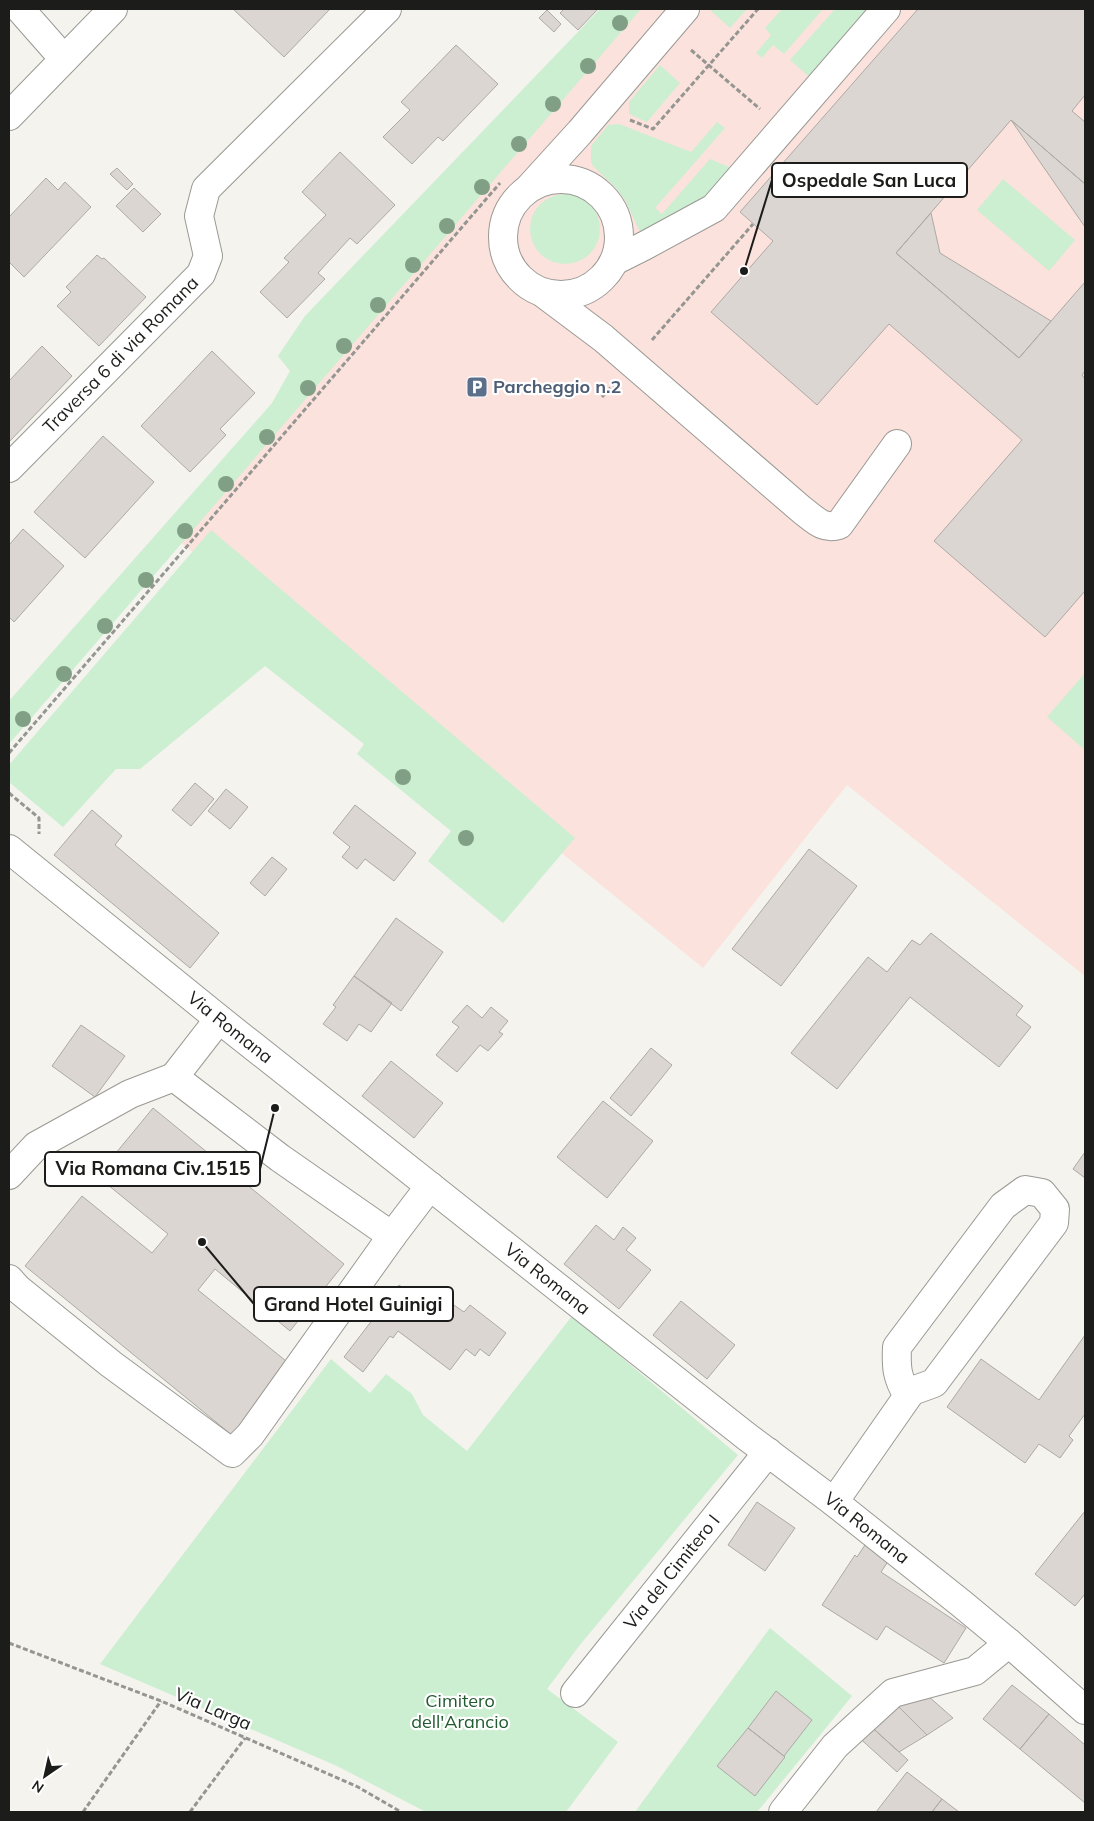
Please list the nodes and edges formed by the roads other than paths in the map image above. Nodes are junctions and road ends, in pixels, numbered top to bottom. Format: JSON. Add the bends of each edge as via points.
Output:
{"nodes":[{"id":1,"x":20,"y":9,"type":"edge"},
{"id":2,"x":113,"y":9,"type":"edge"},
{"id":3,"x":387,"y":9,"type":"edge"},
{"id":4,"x":685,"y":9,"type":"edge"},
{"id":5,"x":886,"y":9,"type":"edge"},
{"id":6,"x":64,"y":59,"type":"junction"},
{"id":7,"x":9,"y":116,"type":"edge"},
{"id":8,"x":580,"y":132,"type":"junction"},
{"id":9,"x":574,"y":180,"type":"junction"},
{"id":10,"x":530,"y":188,"type":"junction"},
{"id":11,"x":616,"y":260,"type":"junction"},
{"id":12,"x":585,"y":290,"type":"junction"},
{"id":13,"x":543,"y":292,"type":"junction"},
{"id":14,"x":603,"y":338,"type":"junction"},
{"id":15,"x":897,"y":444,"type":"dead end"},
{"id":16,"x":9,"y":468,"type":"edge"},
{"id":17,"x":9,"y":849,"type":"edge"},
{"id":18,"x":219,"y":1019,"type":"junction"},
{"id":19,"x":174,"y":1077,"type":"junction"},
{"id":20,"x":9,"y":1175,"type":"edge"},
{"id":21,"x":430,"y":1186,"type":"junction"},
{"id":22,"x":392,"y":1236,"type":"junction"},
{"id":23,"x":9,"y":1279,"type":"edge"},
{"id":24,"x":908,"y":1396,"type":"junction"},
{"id":25,"x":768,"y":1452,"type":"junction"},
{"id":26,"x":834,"y":1502,"type":"junction"},
{"id":27,"x":1009,"y":1643,"type":"junction"},
{"id":28,"x":575,"y":1692,"type":"dead end"},
{"id":29,"x":1085,"y":1710,"type":"edge"},
{"id":30,"x":783,"y":1812,"type":"edge"}],
"edges":[{"from":1,"to":6,"type":"main road"},
{"from":2,"to":6,"type":"main road"},
{"from":3,"to":16,"type":"main road","name":"Traversa 6 di via Romana","via":[[206,190],[199,216],[208,256],[202,274]]},
{"from":4,"to":8,"type":"main road"},
{"from":5,"to":11,"type":"main road","via":[[714,208]]},
{"from":6,"to":7,"type":"main road"},
{"from":8,"to":9,"type":"main road"},
{"from":8,"to":10,"type":"main road"},
{"from":9,"to":10,"type":"main road","via":[[558,179]]},
{"from":9,"to":11,"type":"main road","via":[[600,193],[610,204],[620,231]]},
{"from":10,"to":13,"type":"main road","via":[[514,203],[504,222],[504,251],[518,277]]},
{"from":11,"to":12,"type":"main road","via":[[598,283]]},
{"from":12,"to":13,"type":"main road","via":[[557,296]]},
{"from":12,"to":14,"type":"main road","via":[[585,304],[592,323]]},
{"from":13,"to":14,"type":"main road"},
{"from":14,"to":15,"type":"main road","via":[[822,525],[839,525]]},
{"from":17,"to":18,"type":"main road","name":"Via Romana"},
{"from":18,"to":19,"type":"main road"},
{"from":18,"to":21,"type":"main road","name":"Via Romana"},
{"from":19,"to":20,"type":"main road","via":[[130,1094],[36,1146]]},
{"from":19,"to":22,"type":"main road","via":[[280,1158]]},
{"from":21,"to":22,"type":"main road"},
{"from":21,"to":25,"type":"main road","name":"Via Romana"},
{"from":22,"to":23,"type":"main road","via":[[250,1435],[232,1453],[111,1364]]},
{"from":24,"to":24,"type":"main road","via":[[912,1391],[934,1382],[1054,1223],[1055,1209],[1042,1193],[1025,1190],[1003,1206],[897,1347],[896,1366],[900,1383]]},
{"from":24,"to":26,"type":"main road"},
{"from":25,"to":26,"type":"main road","name":"Via Romana"},
{"from":25,"to":28,"type":"main road","name":"Via del Cimitero I"},
{"from":26,"to":27,"type":"main road","name":"Via Romana"},
{"from":27,"to":29,"type":"main road","name":"Via Romana"},
{"from":27,"to":30,"type":"main road","via":[[975,1671],[892,1693],[835,1746]]}]}
